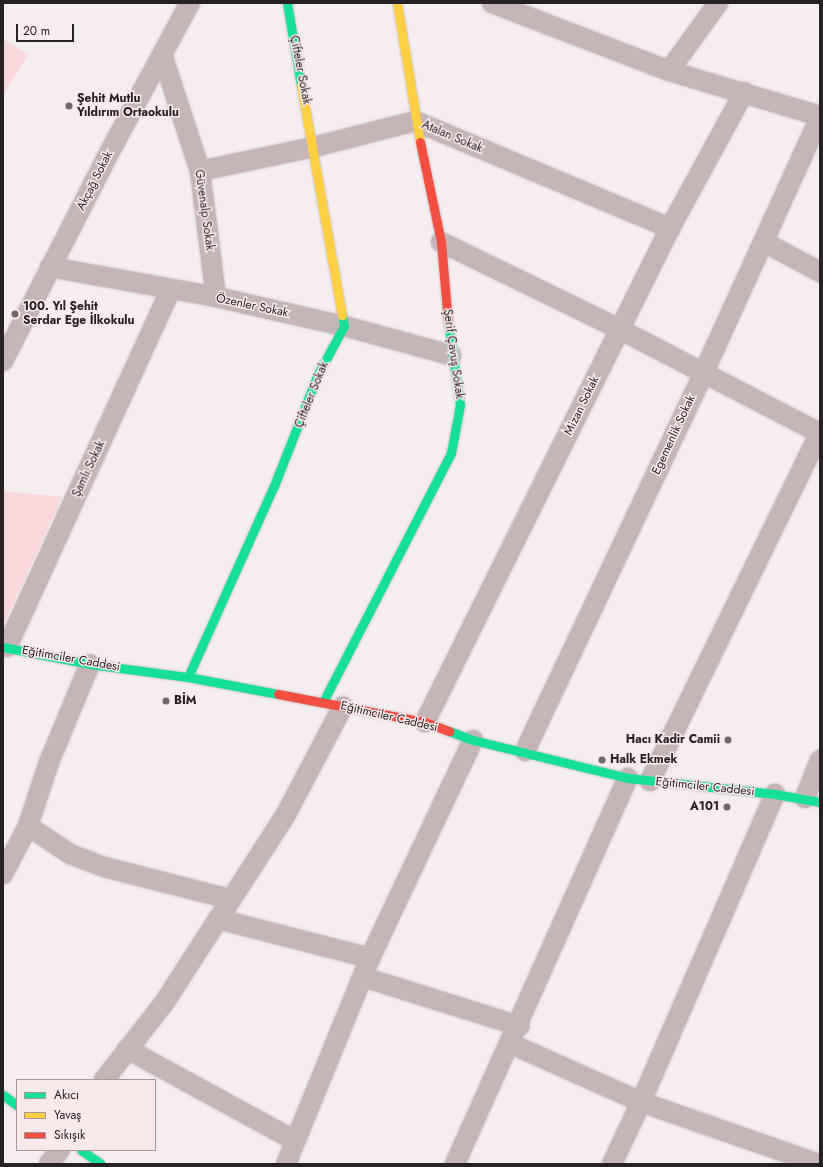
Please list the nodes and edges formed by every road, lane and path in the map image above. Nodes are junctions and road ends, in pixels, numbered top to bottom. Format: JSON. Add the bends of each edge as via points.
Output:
{"nodes":[{"id":1,"x":190,"y":3,"type":"edge"},
{"id":2,"x":287,"y":3,"type":"edge"},
{"id":3,"x":397,"y":3,"type":"edge"},
{"id":4,"x":492,"y":3,"type":"edge"},
{"id":5,"x":718,"y":3,"type":"edge"},
{"id":6,"x":163,"y":57,"type":"junction"},
{"id":7,"x":669,"y":71,"type":"junction"},
{"id":8,"x":744,"y":92,"type":"junction"},
{"id":9,"x":820,"y":116,"type":"edge"},
{"id":10,"x":415,"y":121,"type":"junction"},
{"id":11,"x":314,"y":147,"type":"junction"},
{"id":12,"x":200,"y":171,"type":"junction"},
{"id":13,"x":670,"y":228,"type":"junction"},
{"id":14,"x":441,"y":242,"type":"junction"},
{"id":15,"x":764,"y":242,"type":"junction"},
{"id":16,"x":50,"y":267,"type":"junction"},
{"id":17,"x":820,"y":272,"type":"edge"},
{"id":18,"x":170,"y":291,"type":"junction"},
{"id":19,"x":216,"y":297,"type":"junction"},
{"id":20,"x":344,"y":326,"type":"junction"},
{"id":21,"x":619,"y":329,"type":"junction"},
{"id":22,"x":451,"y":355,"type":"junction"},
{"id":23,"x":3,"y":361,"type":"edge"},
{"id":24,"x":703,"y":374,"type":"junction"},
{"id":25,"x":820,"y":433,"type":"edge"},
{"id":26,"x":5,"y":647,"type":"edge"},
{"id":27,"x":90,"y":664,"type":"junction"},
{"id":28,"x":188,"y":677,"type":"junction"},
{"id":29,"x":323,"y":702,"type":"junction"},
{"id":30,"x":343,"y":706,"type":"junction"},
{"id":31,"x":425,"y":722,"type":"junction"},
{"id":32,"x":473,"y":740,"type":"junction"},
{"id":33,"x":525,"y":751,"type":"junction"},
{"id":34,"x":820,"y":760,"type":"edge"},
{"id":35,"x":628,"y":778,"type":"junction"},
{"id":36,"x":650,"y":781,"type":"junction"},
{"id":37,"x":775,"y":794,"type":"junction"},
{"id":38,"x":812,"y":800,"type":"edge"},
{"id":39,"x":28,"y":826,"type":"junction"},
{"id":40,"x":3,"y":874,"type":"edge"},
{"id":41,"x":230,"y":899,"type":"junction"},
{"id":42,"x":218,"y":919,"type":"junction"},
{"id":43,"x":370,"y":958,"type":"junction"},
{"id":44,"x":363,"y":977,"type":"junction"},
{"id":45,"x":519,"y":1026,"type":"junction"},
{"id":46,"x":511,"y":1044,"type":"junction"},
{"id":47,"x":127,"y":1049,"type":"junction"},
{"id":48,"x":105,"y":1079,"type":"edge"},
{"id":49,"x":3,"y":1095,"type":"edge"},
{"id":50,"x":641,"y":1102,"type":"junction"},
{"id":51,"x":16,"y":1104,"type":"edge"},
{"id":52,"x":296,"y":1141,"type":"junction"},
{"id":53,"x":59,"y":1151,"type":"edge"},
{"id":54,"x":82,"y":1151,"type":"edge"},
{"id":55,"x":49,"y":1164,"type":"edge"},
{"id":56,"x":101,"y":1164,"type":"edge"},
{"id":57,"x":286,"y":1164,"type":"edge"},
{"id":58,"x":455,"y":1164,"type":"edge"},
{"id":59,"x":612,"y":1164,"type":"edge"},
{"id":60,"x":819,"y":1164,"type":"edge"}],
"edges":[{"from":1,"to":6,"type":"street","name":"Akçağ Sokak"},
{"from":2,"to":11,"type":"street","name":"Çifteler Sokak"},
{"from":3,"to":10,"type":"street","name":"Şerif Çavuş Sokak"},
{"from":4,"to":7,"type":"street"},
{"from":5,"to":7,"type":"street"},
{"from":6,"to":12,"type":"street","name":"Güvenalp Sokak"},
{"from":6,"to":16,"type":"street","name":"Akçağ Sokak"},
{"from":7,"to":8,"type":"street"},
{"from":8,"to":9,"type":"street"},
{"from":8,"to":13,"type":"street","name":"Mizan Sokak"},
{"from":9,"to":15,"type":"street","name":"Egemenlik Sokak"},
{"from":10,"to":11,"type":"street","name":"Atalan Sokak"},
{"from":10,"to":13,"type":"street","name":"Atalan Sokak"},
{"from":10,"to":14,"type":"street","name":"Şerif Çavuş Sokak"},
{"from":11,"to":12,"type":"street","name":"Atalan Sokak"},
{"from":11,"to":20,"type":"street","name":"Çifteler Sokak"},
{"from":12,"to":19,"type":"street","name":"Güvenalp Sokak"},
{"from":13,"to":21,"type":"street","name":"Mizan Sokak"},
{"from":14,"to":21,"type":"street"},
{"from":14,"to":22,"type":"street","name":"Şerif Çavuş Sokak"},
{"from":15,"to":17,"type":"street"},
{"from":15,"to":24,"type":"street","name":"Egemenlik Sokak"},
{"from":16,"to":18,"type":"street","name":"Özenler Sokak"},
{"from":16,"to":23,"type":"street","name":"Akçağ Sokak"},
{"from":18,"to":19,"type":"street","name":"Özenler Sokak"},
{"from":18,"to":26,"type":"street","name":"Şamlı Sokak"},
{"from":19,"to":20,"type":"street","name":"Özenler Sokak"},
{"from":20,"to":22,"type":"street","name":"Özenler Sokak"},
{"from":20,"to":28,"type":"street","name":"Çifteler Sokak","via":[[318,374],[274,486]]},
{"from":21,"to":24,"type":"street"},
{"from":21,"to":31,"type":"street","name":"Mizan Sokak"},
{"from":22,"to":29,"type":"street","name":"Şerif Çavuş Sokak","via":[[460,405],[451,453]]},
{"from":24,"to":25,"type":"street"},
{"from":24,"to":33,"type":"street","name":"Egemenlik Sokak"},
{"from":25,"to":36,"type":"street"},
{"from":26,"to":27,"type":"street","name":"Eğitimciler Caddesi"},
{"from":27,"to":28,"type":"street","name":"Eğitimciler Caddesi"},
{"from":27,"to":39,"type":"street","via":[[49,762]]},
{"from":28,"to":29,"type":"street","name":"Eğitimciler Caddesi"},
{"from":29,"to":30,"type":"street","name":"Eğitimciler Caddesi"},
{"from":30,"to":31,"type":"street","name":"Eğitimciler Caddesi"},
{"from":30,"to":41,"type":"street","via":[[285,816]]},
{"from":31,"to":32,"type":"street","name":"Eğitimciler Caddesi"},
{"from":32,"to":33,"type":"street","name":"Eğitimciler Caddesi"},
{"from":32,"to":43,"type":"street"},
{"from":33,"to":35,"type":"street","name":"Eğitimciler Caddesi"},
{"from":34,"to":38,"type":"street"},
{"from":35,"to":36,"type":"street","name":"Eğitimciler Caddesi"},
{"from":35,"to":45,"type":"street"},
{"from":36,"to":37,"type":"street","name":"Eğitimciler Caddesi"},
{"from":37,"to":38,"type":"street","name":"Eğitimciler Caddesi"},
{"from":37,"to":50,"type":"street"},
{"from":39,"to":40,"type":"street"},
{"from":39,"to":41,"type":"street","via":[[70,854],[104,867]]},
{"from":41,"to":42,"type":"street"},
{"from":42,"to":43,"type":"street"},
{"from":42,"to":47,"type":"street","via":[[164,1003]]},
{"from":43,"to":44,"type":"street"},
{"from":44,"to":45,"type":"street"},
{"from":44,"to":52,"type":"street"},
{"from":45,"to":46,"type":"street"},
{"from":46,"to":50,"type":"street"},
{"from":46,"to":58,"type":"street"},
{"from":47,"to":48,"type":"street"},
{"from":47,"to":52,"type":"street"},
{"from":49,"to":51,"type":"street"},
{"from":50,"to":59,"type":"street"},
{"from":50,"to":60,"type":"street"},
{"from":52,"to":57,"type":"street"},
{"from":53,"to":55,"type":"street"},
{"from":54,"to":56,"type":"street"}]}
